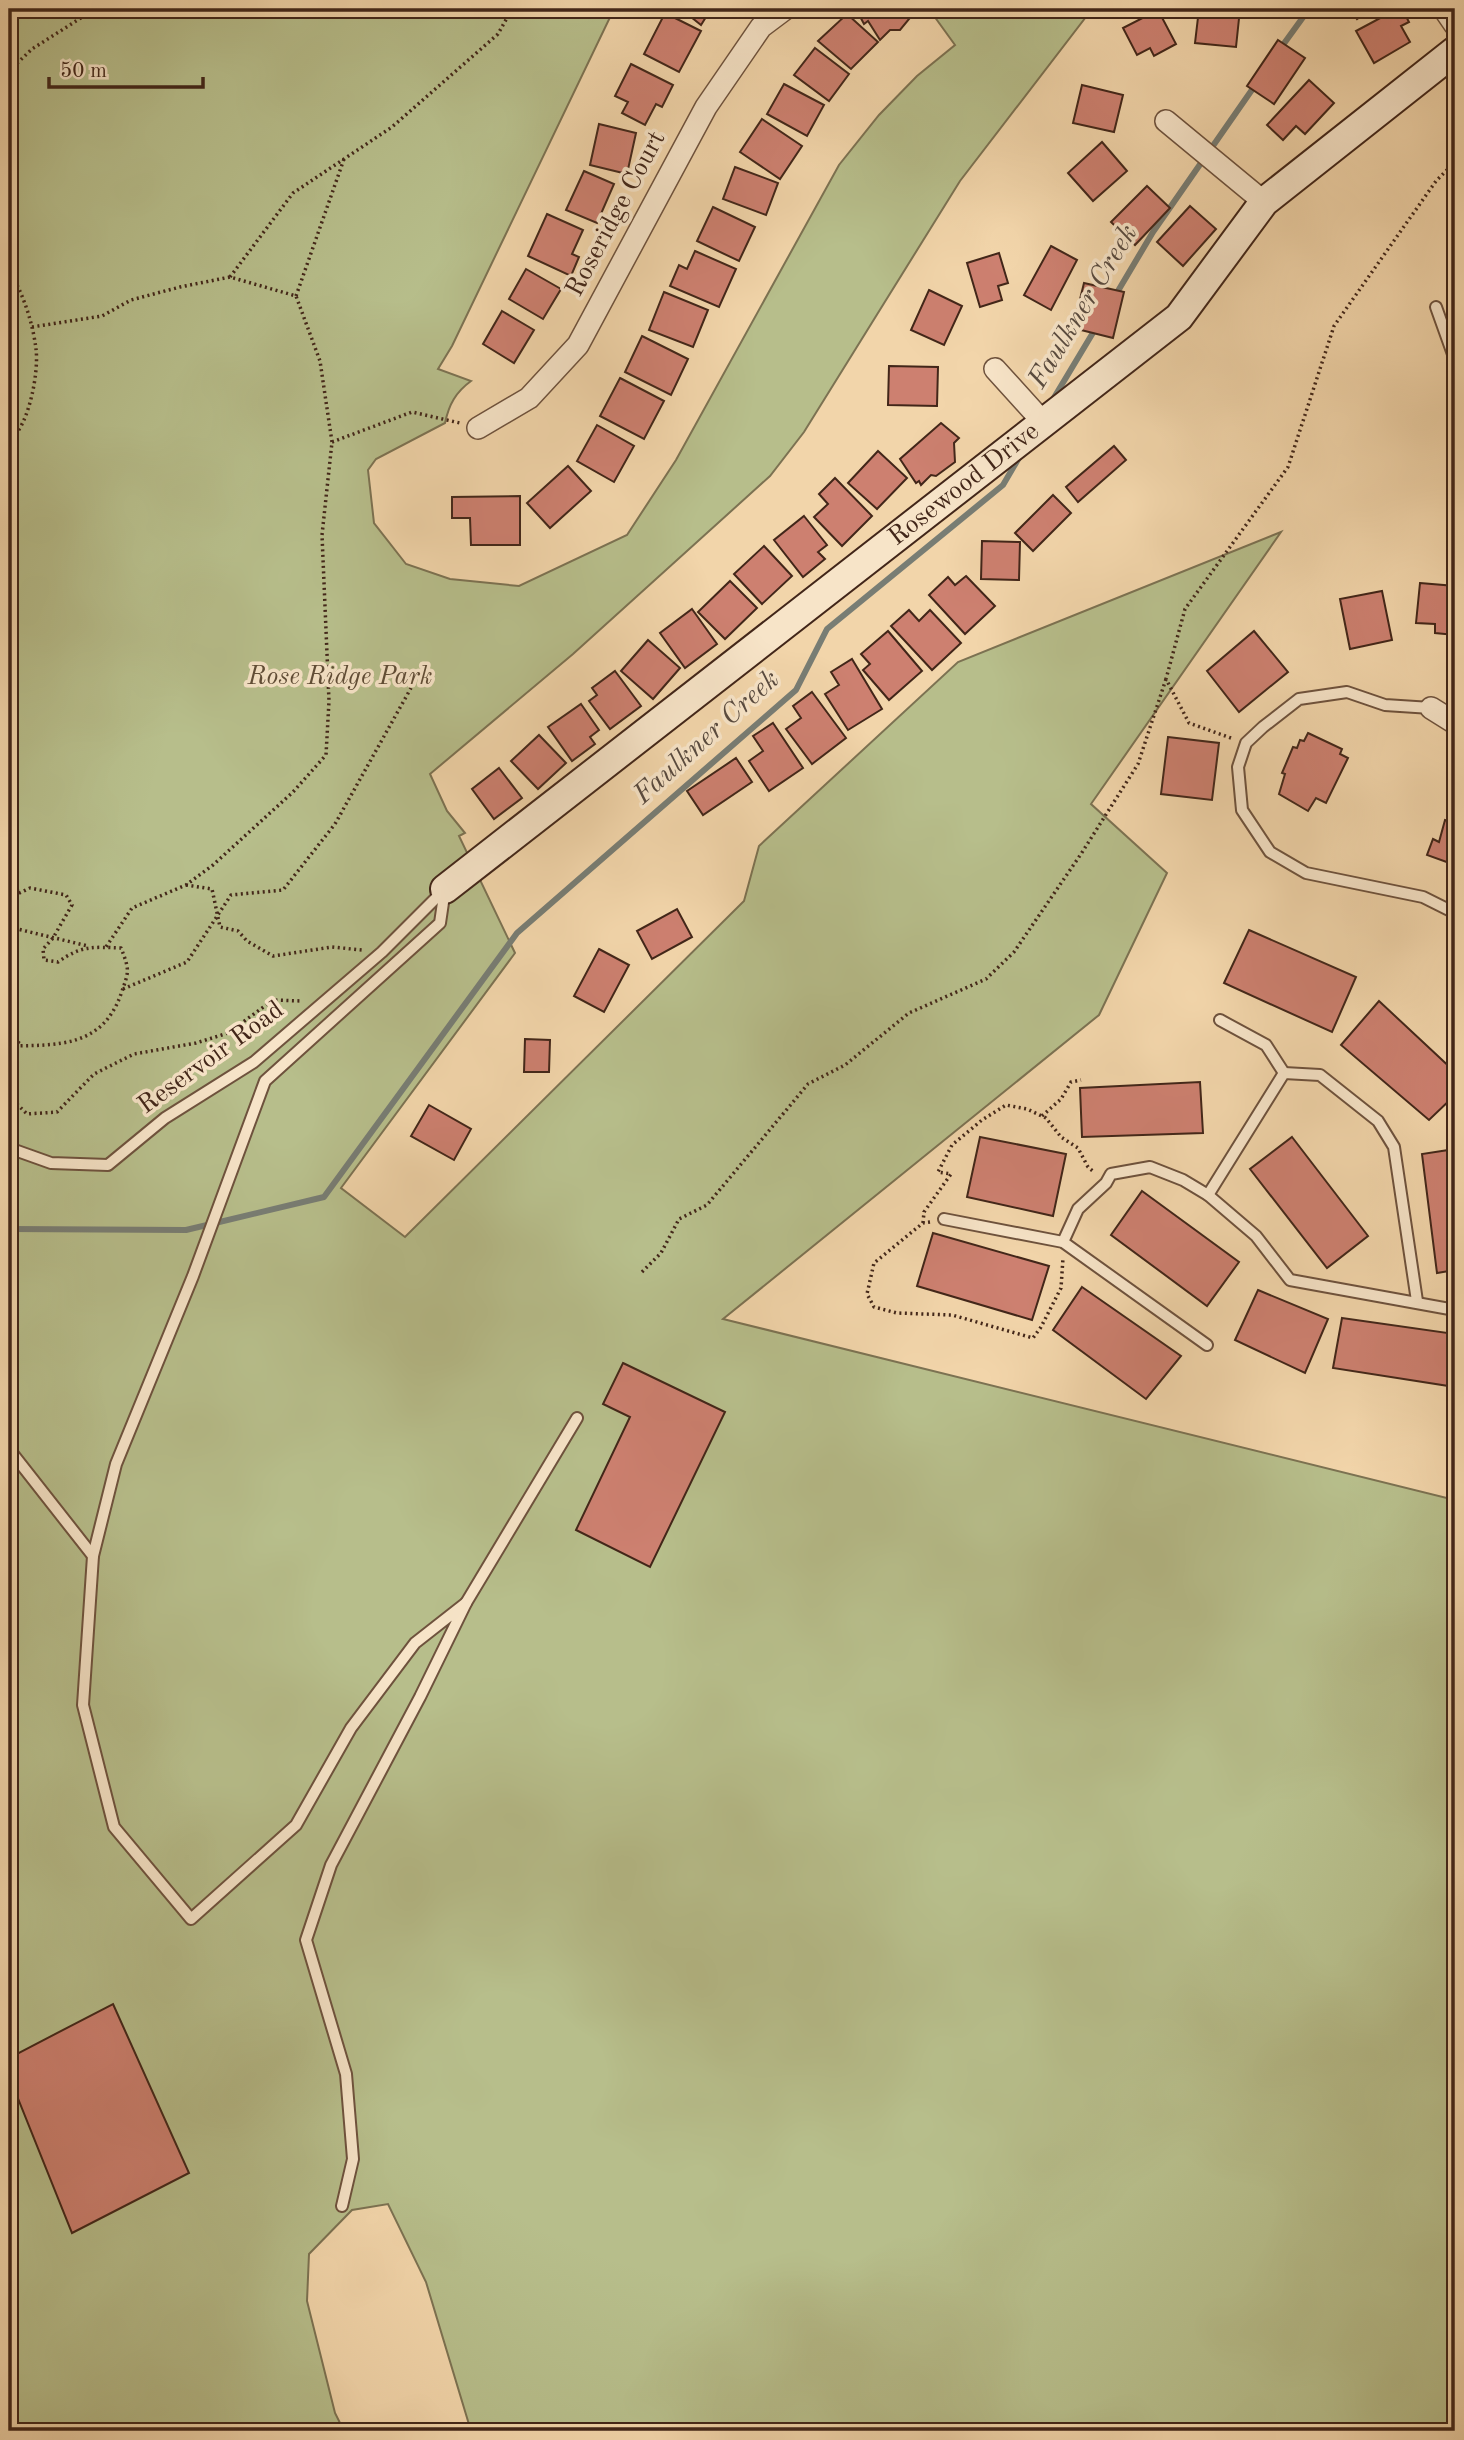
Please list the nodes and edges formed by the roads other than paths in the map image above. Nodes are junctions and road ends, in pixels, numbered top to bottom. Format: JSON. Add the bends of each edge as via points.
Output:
{"nodes":[{"id":1,"x":785,"y":9,"type":"edge"},
{"id":2,"x":1444,"y":9,"type":"edge"},
{"id":3,"x":1455,"y":26,"type":"edge"},
{"id":4,"x":1455,"y":51,"type":"edge"},
{"id":5,"x":1166,"y":121,"type":"dead end"},
{"id":6,"x":1264,"y":202,"type":"junction"},
{"id":7,"x":1436,"y":307,"type":"dead end"},
{"id":8,"x":1455,"y":360,"type":"edge"},
{"id":9,"x":995,"y":369,"type":"dead end"},
{"id":10,"x":1043,"y":422,"type":"junction"},
{"id":11,"x":478,"y":428,"type":"road end"},
{"id":12,"x":1431,"y":708,"type":"joint"},
{"id":13,"x":1455,"y":723,"type":"edge"},
{"id":14,"x":445,"y":889,"type":"junction"},
{"id":15,"x":1455,"y":913,"type":"edge"},
{"id":16,"x":1220,"y":1020,"type":"dead end"},
{"id":17,"x":1284,"y":1073,"type":"junction"},
{"id":18,"x":9,"y":1148,"type":"edge"},
{"id":19,"x":1208,"y":1195,"type":"junction"},
{"id":20,"x":944,"y":1219,"type":"road end"},
{"id":21,"x":1063,"y":1242,"type":"junction"},
{"id":22,"x":1417,"y":1301,"type":"junction"},
{"id":23,"x":1455,"y":1310,"type":"edge"},
{"id":24,"x":1207,"y":1345,"type":"dead end"},
{"id":25,"x":577,"y":1418,"type":"dead end"},
{"id":26,"x":9,"y":1449,"type":"edge"},
{"id":27,"x":93,"y":1556,"type":"junction"},
{"id":28,"x":466,"y":1604,"type":"junction"},
{"id":29,"x":342,"y":2206,"type":"dead end"}],
"edges":[{"from":1,"to":11,"type":"street","name":"Roseridge Court","via":[[761,27],[706,107],[578,345],[528,398]]},
{"from":2,"to":3,"type":"street"},
{"from":4,"to":6,"type":"street","name":"Rosewood Drive"},
{"from":5,"to":6,"type":"street"},
{"from":6,"to":10,"type":"street","name":"Rosewood Drive","via":[[1179,317]]},
{"from":7,"to":8,"type":"lane"},
{"from":9,"to":10,"type":"street"},
{"from":10,"to":14,"type":"street","name":"Rosewood Drive"},
{"from":12,"to":13,"type":"street"},
{"from":12,"to":15,"type":"lane","via":[[1385,705],[1347,692],[1299,699],[1246,743],[1238,767],[1242,810],[1270,852],[1306,873],[1423,897]]},
{"from":14,"to":18,"type":"lane","name":"Reservoir Road","via":[[382,952],[254,1062],[165,1118],[108,1165],[51,1163]]},
{"from":14,"to":27,"type":"lane","via":[[440,923],[265,1081],[193,1276],[116,1464]]},
{"from":16,"to":17,"type":"lane","via":[[1266,1045]]},
{"from":17,"to":19,"type":"lane"},
{"from":17,"to":22,"type":"lane","via":[[1320,1075],[1378,1121],[1394,1147]]},
{"from":19,"to":21,"type":"lane","via":[[1150,1167],[1111,1174],[1079,1209]]},
{"from":19,"to":22,"type":"lane","via":[[1256,1236],[1290,1280]]},
{"from":20,"to":21,"type":"lane"},
{"from":21,"to":24,"type":"lane"},
{"from":22,"to":23,"type":"lane"},
{"from":25,"to":28,"type":"lane"},
{"from":26,"to":27,"type":"lane"},
{"from":27,"to":28,"type":"lane","via":[[83,1705],[114,1827],[191,1919],[296,1825],[351,1728],[415,1643]]},
{"from":28,"to":29,"type":"lane","via":[[331,1865],[306,1940],[346,2074],[353,2160]]}]}
